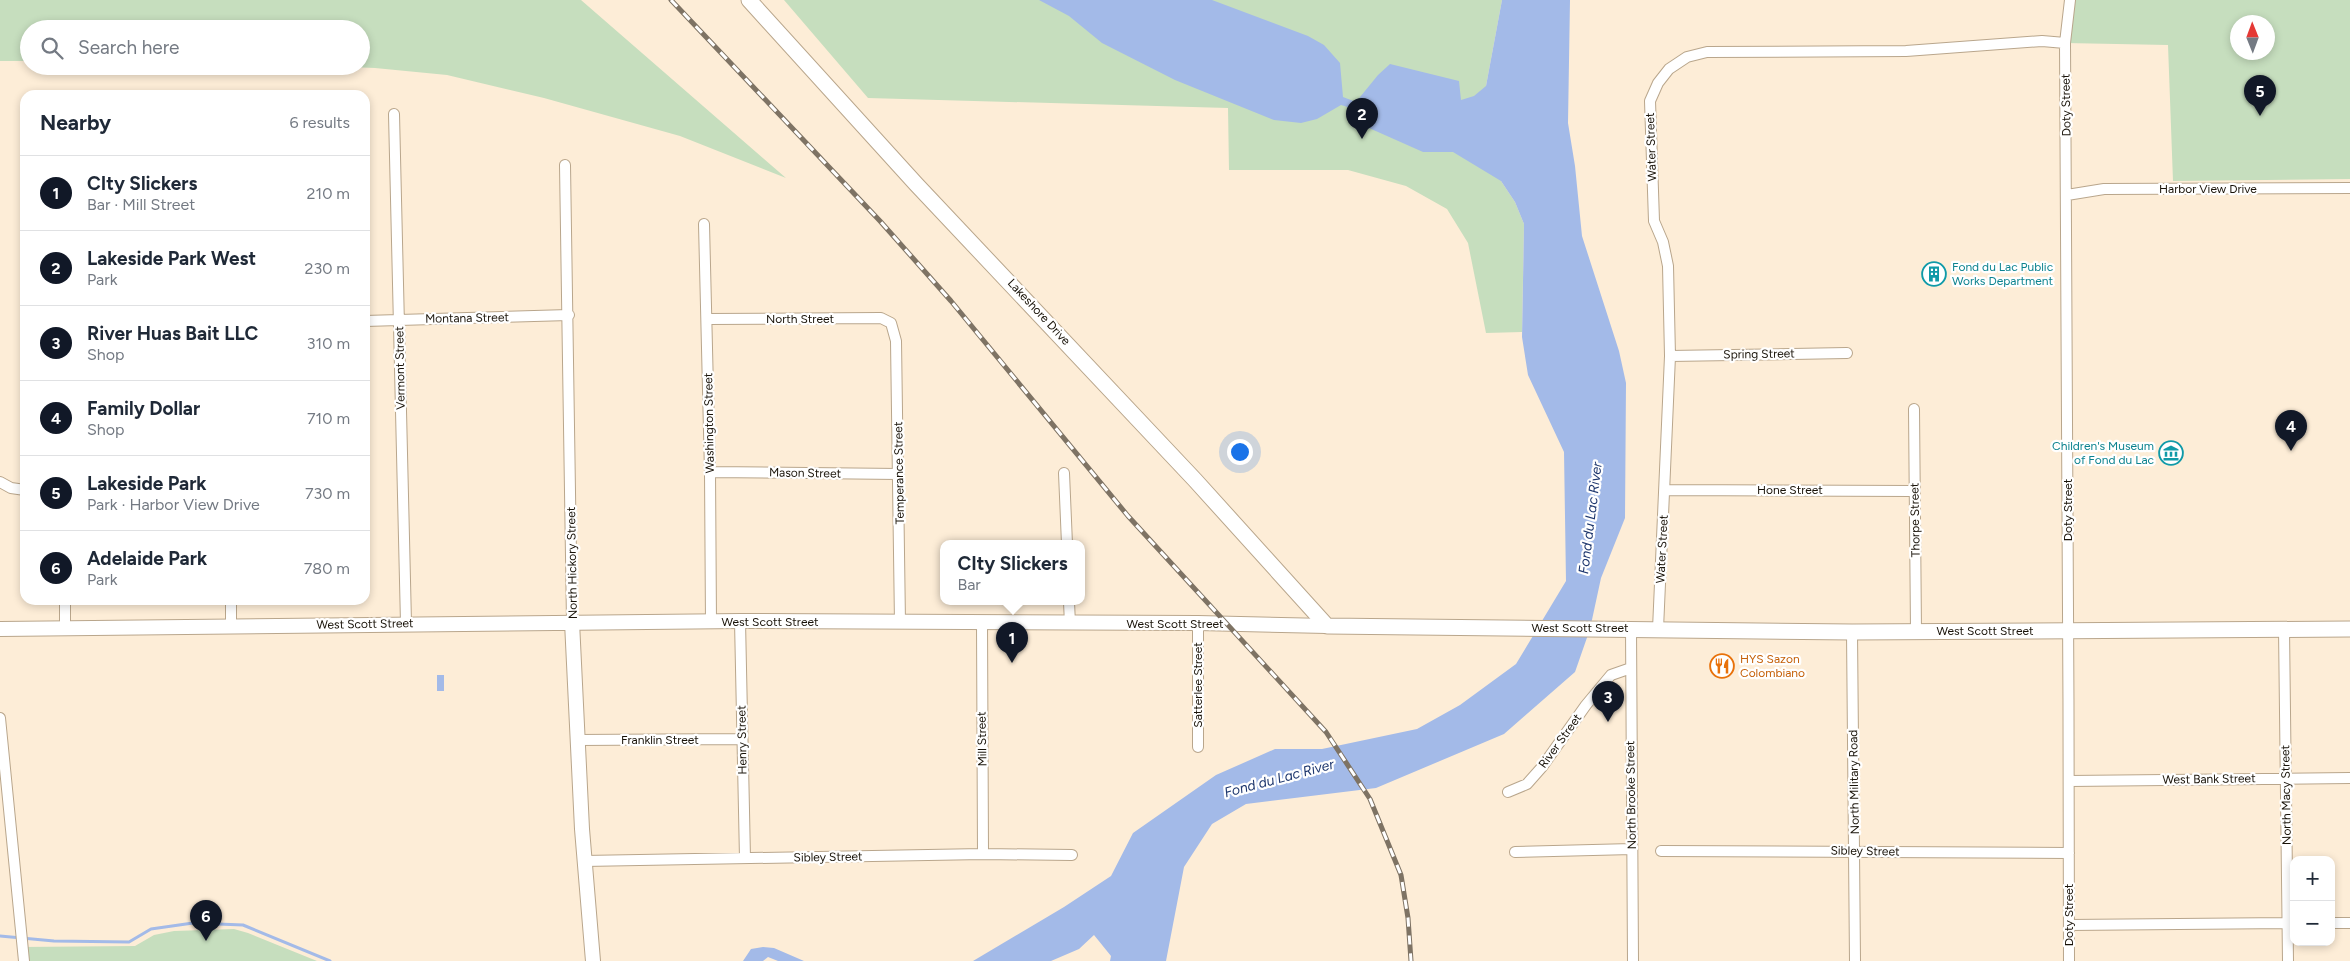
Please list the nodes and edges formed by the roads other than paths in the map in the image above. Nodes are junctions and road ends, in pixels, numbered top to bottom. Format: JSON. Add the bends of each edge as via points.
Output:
{"nodes":[{"id":1,"x":749,"y":0,"type":"edge"},
{"id":2,"x":2070,"y":0,"type":"edge"},
{"id":3,"x":2065,"y":43,"type":"junction"},
{"id":4,"x":394,"y":114,"type":"dead end"},
{"id":5,"x":565,"y":165,"type":"dead end"},
{"id":6,"x":2350,"y":188,"type":"edge"},
{"id":7,"x":2067,"y":195,"type":"junction"},
{"id":8,"x":704,"y":224,"type":"dead end"},
{"id":9,"x":569,"y":316,"type":"junction"},
{"id":10,"x":706,"y":319,"type":"junction"},
{"id":11,"x":399,"y":320,"type":"junction"},
{"id":12,"x":370,"y":321,"type":"edge"},
{"id":13,"x":892,"y":324,"type":"joint"},
{"id":14,"x":1846,"y":353,"type":"dead end"},
{"id":15,"x":1670,"y":356,"type":"junction"},
{"id":16,"x":1914,"y":409,"type":"dead end"},
{"id":17,"x":710,"y":472,"type":"junction"},
{"id":18,"x":1064,"y":473,"type":"dead end"},
{"id":19,"x":899,"y":474,"type":"junction"},
{"id":20,"x":0,"y":482,"type":"edge"},
{"id":21,"x":20,"y":489,"type":"edge"},
{"id":22,"x":1665,"y":490,"type":"junction"},
{"id":23,"x":1914,"y":491,"type":"junction"},
{"id":24,"x":1067,"y":540,"type":"edge"},
{"id":25,"x":65,"y":605,"type":"edge"},
{"id":26,"x":231,"y":605,"type":"edge"},
{"id":27,"x":1069,"y":605,"type":"edge"},
{"id":28,"x":740,"y":621,"type":"junction"},
{"id":29,"x":572,"y":622,"type":"junction"},
{"id":30,"x":711,"y":622,"type":"junction"},
{"id":31,"x":406,"y":623,"type":"junction"},
{"id":32,"x":900,"y":623,"type":"junction"},
{"id":33,"x":982,"y":623,"type":"junction"},
{"id":34,"x":1198,"y":623,"type":"junction"},
{"id":35,"x":1070,"y":624,"type":"junction"},
{"id":36,"x":1327,"y":626,"type":"junction"},
{"id":37,"x":231,"y":628,"type":"junction"},
{"id":38,"x":1630,"y":628,"type":"junction"},
{"id":39,"x":0,"y":629,"type":"edge"},
{"id":40,"x":65,"y":629,"type":"junction"},
{"id":41,"x":1658,"y":629,"type":"junction"},
{"id":42,"x":2284,"y":629,"type":"junction"},
{"id":43,"x":2350,"y":629,"type":"edge"},
{"id":44,"x":1916,"y":631,"type":"junction"},
{"id":45,"x":1852,"y":632,"type":"junction"},
{"id":46,"x":2067,"y":632,"type":"junction"},
{"id":47,"x":1630,"y":668,"type":"junction"},
{"id":48,"x":0,"y":718,"type":"edge"},
{"id":49,"x":577,"y":740,"type":"junction"},
{"id":50,"x":742,"y":740,"type":"junction"},
{"id":51,"x":1198,"y":747,"type":"dead end"},
{"id":52,"x":2286,"y":778,"type":"junction"},
{"id":53,"x":2350,"y":778,"type":"edge"},
{"id":54,"x":2069,"y":781,"type":"junction"},
{"id":55,"x":1508,"y":792,"type":"dead end"},
{"id":56,"x":1632,"y":849,"type":"junction"},
{"id":57,"x":1855,"y":850,"type":"junction"},
{"id":58,"x":1661,"y":851,"type":"dead end"},
{"id":59,"x":1515,"y":852,"type":"dead end"},
{"id":60,"x":2069,"y":853,"type":"junction"},
{"id":61,"x":983,"y":854,"type":"junction"},
{"id":62,"x":1072,"y":855,"type":"dead end"},
{"id":63,"x":746,"y":858,"type":"junction"},
{"id":64,"x":584,"y":861,"type":"junction"},
{"id":65,"x":2290,"y":901,"type":"edge"},
{"id":66,"x":2290,"y":923,"type":"edge"},
{"id":67,"x":2335,"y":923,"type":"edge"},
{"id":68,"x":2350,"y":923,"type":"edge"},
{"id":69,"x":2069,"y":925,"type":"junction"},
{"id":70,"x":2290,"y":936,"type":"edge"},
{"id":71,"x":24,"y":961,"type":"edge"},
{"id":72,"x":593,"y":961,"type":"edge"},
{"id":73,"x":1633,"y":961,"type":"edge"},
{"id":74,"x":1854,"y":961,"type":"edge"},
{"id":75,"x":2069,"y":961,"type":"edge"},
{"id":76,"x":2288,"y":961,"type":"edge"}],
"edges":[{"from":1,"to":36,"type":"main road","name":"Lakeshore Drive"},
{"from":2,"to":3,"type":"street","name":"Doty Street"},
{"from":3,"to":7,"type":"street","name":"Doty Street"},
{"from":3,"to":15,"type":"street","name":"Water Street","via":[[2042,41],[1906,50],[1707,52],[1687,57],[1669,69],[1658,82],[1650,101],[1654,221],[1668,266]]},
{"from":4,"to":11,"type":"street","name":"Vermont Street"},
{"from":5,"to":9,"type":"street","name":"North Hickory Street"},
{"from":6,"to":7,"type":"street","name":"Harbor View Drive","via":[[2104,189]]},
{"from":7,"to":46,"type":"street","name":"Doty Street"},
{"from":8,"to":10,"type":"street","name":"Washington Street"},
{"from":9,"to":11,"type":"street","name":"Montana Street"},
{"from":9,"to":29,"type":"street","name":"North Hickory Street"},
{"from":10,"to":13,"type":"street","name":"North Street","via":[[881,318]]},
{"from":10,"to":17,"type":"street","name":"Washington Street"},
{"from":11,"to":12,"type":"street","name":"Montana Street"},
{"from":11,"to":31,"type":"street","name":"Vermont Street"},
{"from":13,"to":19,"type":"street","name":"Temperance Street","via":[[896,346]]},
{"from":14,"to":15,"type":"street","name":"Spring Street"},
{"from":15,"to":22,"type":"street","name":"Water Street"},
{"from":16,"to":23,"type":"street","name":"Thorpe Street"},
{"from":17,"to":19,"type":"street","name":"Mason Street"},
{"from":17,"to":30,"type":"street","name":"Washington Street"},
{"from":18,"to":24,"type":"street"},
{"from":19,"to":32,"type":"street","name":"Temperance Street"},
{"from":20,"to":21,"type":"street"},
{"from":22,"to":23,"type":"street","name":"Hone Street"},
{"from":22,"to":41,"type":"street","name":"Water Street"},
{"from":23,"to":44,"type":"street","name":"Thorpe Street"},
{"from":25,"to":40,"type":"street"},
{"from":26,"to":37,"type":"street"},
{"from":27,"to":35,"type":"street"},
{"from":28,"to":30,"type":"main road","name":"West Scott Street"},
{"from":28,"to":32,"type":"main road","name":"West Scott Street"},
{"from":28,"to":50,"type":"street","name":"Henry Street"},
{"from":29,"to":30,"type":"main road","name":"West Scott Street"},
{"from":29,"to":31,"type":"main road","name":"West Scott Street"},
{"from":29,"to":49,"type":"main road","name":"North Hickory Street"},
{"from":31,"to":37,"type":"main road","name":"West Scott Street"},
{"from":32,"to":33,"type":"main road","name":"West Scott Street"},
{"from":33,"to":35,"type":"main road","name":"West Scott Street"},
{"from":33,"to":61,"type":"street","name":"Mill Street"},
{"from":34,"to":35,"type":"main road","name":"West Scott Street"},
{"from":34,"to":36,"type":"main road","name":"West Scott Street"},
{"from":34,"to":51,"type":"street","name":"Satterlee Street"},
{"from":36,"to":38,"type":"main road","name":"West Scott Street"},
{"from":37,"to":40,"type":"main road","name":"West Scott Street"},
{"from":38,"to":41,"type":"main road","name":"West Scott Street"},
{"from":38,"to":47,"type":"street","name":"North Brooke Street"},
{"from":39,"to":40,"type":"main road","name":"West Scott Street"},
{"from":41,"to":45,"type":"main road","name":"West Scott Street"},
{"from":42,"to":43,"type":"main road","name":"West Scott Street"},
{"from":42,"to":46,"type":"main road","name":"West Scott Street"},
{"from":42,"to":52,"type":"street","name":"North Macy Street"},
{"from":44,"to":45,"type":"main road","name":"West Scott Street"},
{"from":44,"to":46,"type":"main road","name":"West Scott Street"},
{"from":45,"to":57,"type":"street","name":"North Military Road"},
{"from":46,"to":54,"type":"street","name":"Doty Street"},
{"from":47,"to":55,"type":"street","name":"River Street","via":[[1611,675],[1542,767],[1527,784]]},
{"from":47,"to":56,"type":"street","name":"North Brooke Street"},
{"from":48,"to":71,"type":"street"},
{"from":49,"to":50,"type":"street","name":"Franklin Street"},
{"from":49,"to":64,"type":"main road","name":"North Hickory Street"},
{"from":50,"to":63,"type":"street","name":"Henry Street"},
{"from":52,"to":53,"type":"street","name":"West Bank Street"},
{"from":52,"to":54,"type":"street","name":"West Bank Street"},
{"from":52,"to":65,"type":"street","name":"North Macy Street"},
{"from":54,"to":60,"type":"street","name":"Doty Street"},
{"from":56,"to":59,"type":"street"},
{"from":56,"to":73,"type":"street","name":"North Brooke Street"},
{"from":57,"to":58,"type":"street","name":"Sibley Street"},
{"from":57,"to":60,"type":"street","name":"Sibley Street"},
{"from":57,"to":74,"type":"street","name":"North Military Road"},
{"from":60,"to":69,"type":"street","name":"Doty Street"},
{"from":61,"to":62,"type":"street","name":"Sibley Street"},
{"from":61,"to":63,"type":"street","name":"Sibley Street"},
{"from":63,"to":64,"type":"street","name":"Sibley Street"},
{"from":64,"to":72,"type":"main road","name":"North Hickory Street"},
{"from":66,"to":69,"type":"street"},
{"from":67,"to":68,"type":"street"},
{"from":69,"to":75,"type":"street","name":"Doty Street"},
{"from":70,"to":76,"type":"street","name":"North Macy Street"}]}
